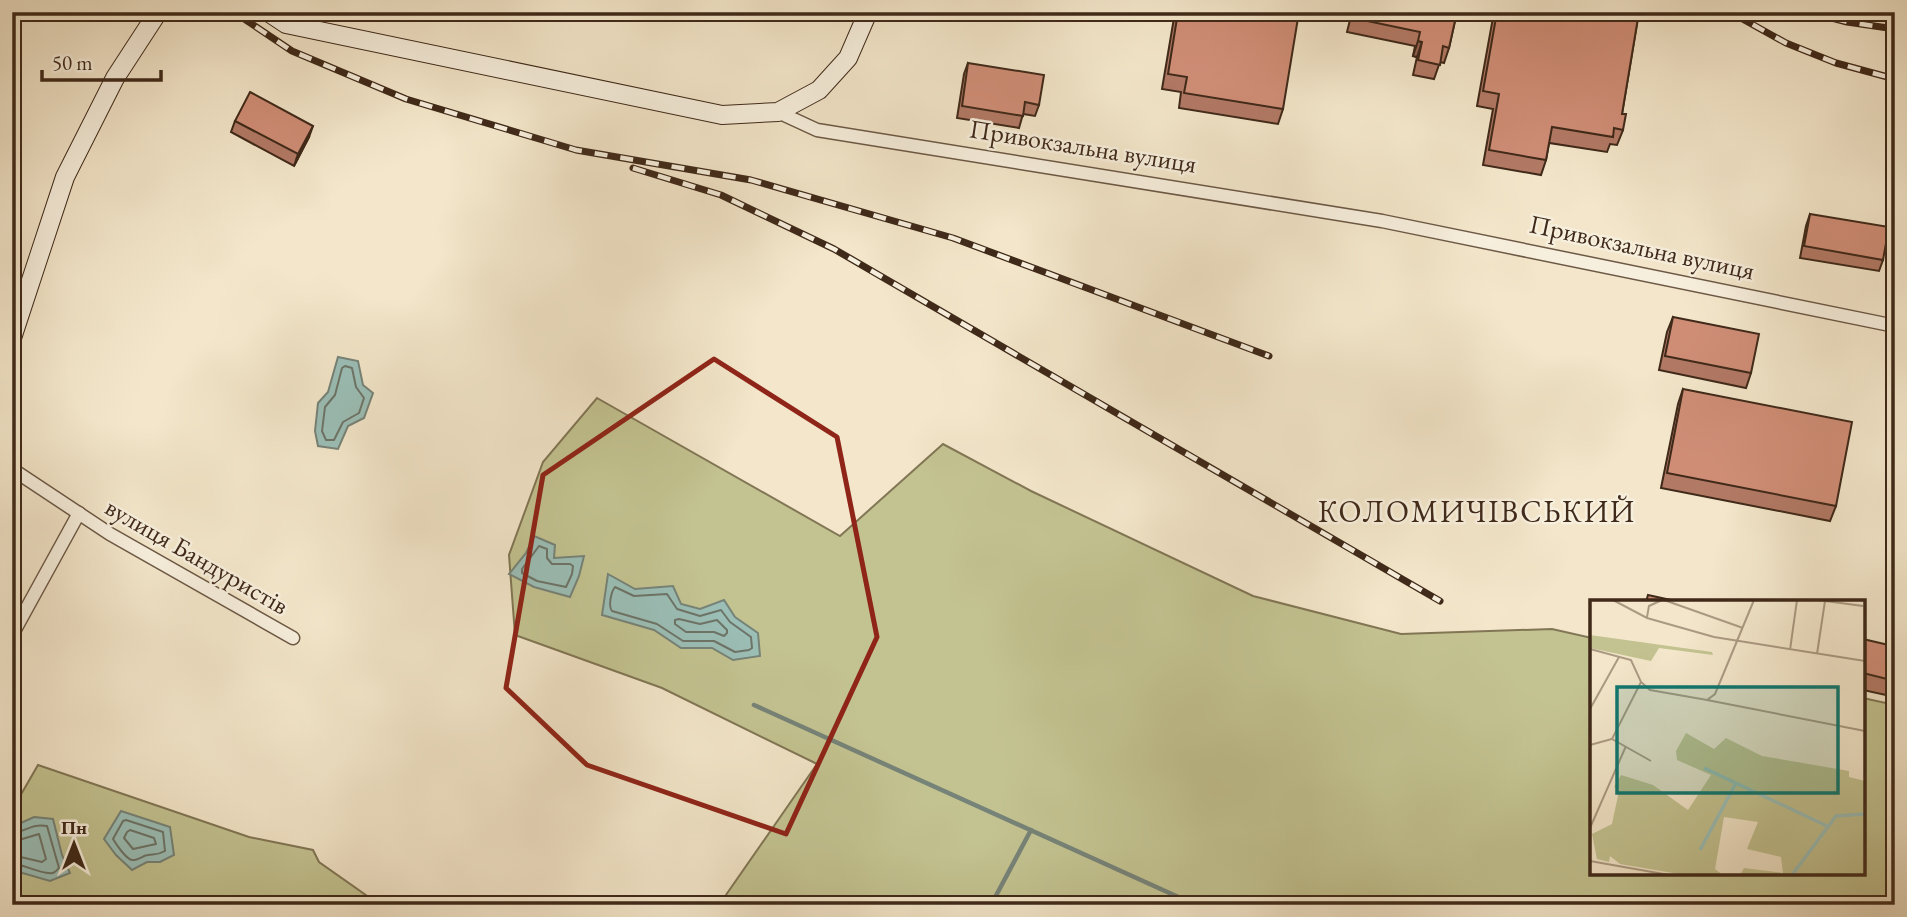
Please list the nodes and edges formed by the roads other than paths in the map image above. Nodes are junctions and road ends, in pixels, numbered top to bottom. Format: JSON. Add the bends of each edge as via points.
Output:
{"nodes":[{"id":1,"x":158,"y":12,"type":"edge"},
{"id":2,"x":268,"y":12,"type":"edge"},
{"id":3,"x":868,"y":12,"type":"edge"},
{"id":4,"x":778,"y":112,"type":"junction"},
{"id":5,"x":1895,"y":326,"type":"edge"},
{"id":6,"x":12,"y":338,"type":"edge"},
{"id":7,"x":12,"y":469,"type":"edge"},
{"id":8,"x":79,"y":513,"type":"junction"},
{"id":9,"x":12,"y":635,"type":"edge"},
{"id":10,"x":293,"y":638,"type":"dead end"}],
"edges":[{"from":1,"to":6,"type":"main road","via":[[115,78],[65,177]]},
{"from":2,"to":4,"type":"main road","name":"Привокзальна вулиця","via":[[286,24],[722,115]]},
{"from":3,"to":4,"type":"main road","via":[[848,58],[819,90]]},
{"from":4,"to":5,"type":"street","name":"Привокзальна вулиця","via":[[817,130],[1382,221]]},
{"from":7,"to":8,"type":"street","name":"вулиця Бандуристів"},
{"from":8,"to":9,"type":"street","name":"вулиця Бандуристів"},
{"from":8,"to":10,"type":"street","name":"вулиця Бандуристів"}]}
